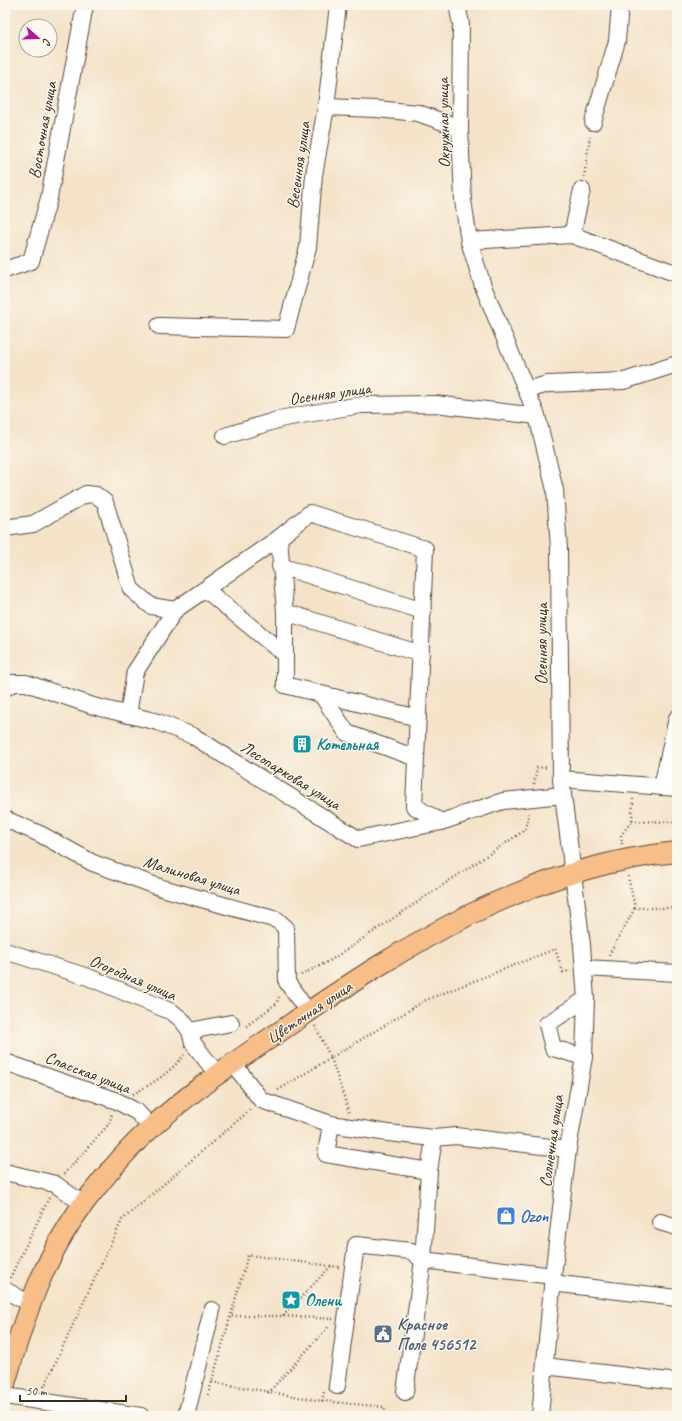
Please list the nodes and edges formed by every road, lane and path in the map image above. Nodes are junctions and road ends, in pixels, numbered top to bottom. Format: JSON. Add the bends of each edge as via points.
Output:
{"nodes":[{"id":1,"x":85,"y":5,"type":"edge"},
{"id":2,"x":338,"y":5,"type":"edge"},
{"id":3,"x":457,"y":5,"type":"edge"},
{"id":4,"x":620,"y":5,"type":"edge"},
{"id":5,"x":326,"y":107,"type":"junction"},
{"id":6,"x":593,"y":122,"type":"joint"},
{"id":7,"x":460,"y":128,"type":"junction"},
{"id":8,"x":582,"y":190,"type":"joint"},
{"id":9,"x":572,"y":235,"type":"junction"},
{"id":10,"x":469,"y":241,"type":"junction"},
{"id":11,"x":5,"y":270,"type":"edge"},
{"id":12,"x":677,"y":271,"type":"edge"},
{"id":13,"x":159,"y":326,"type":"dead end"},
{"id":14,"x":677,"y":364,"type":"edge"},
{"id":15,"x":527,"y":390,"type":"junction"},
{"id":16,"x":537,"y":416,"type":"junction"},
{"id":17,"x":225,"y":436,"type":"dead end"},
{"id":18,"x":5,"y":528,"type":"edge"},
{"id":19,"x":279,"y":538,"type":"junction"},
{"id":20,"x":280,"y":566,"type":"junction"},
{"id":21,"x":206,"y":590,"type":"junction"},
{"id":22,"x":175,"y":610,"type":"junction"},
{"id":23,"x":423,"y":611,"type":"junction"},
{"id":24,"x":285,"y":612,"type":"junction"},
{"id":25,"x":284,"y":654,"type":"junction"},
{"id":26,"x":421,"y":654,"type":"junction"},
{"id":27,"x":5,"y":688,"type":"edge"},
{"id":28,"x":321,"y":694,"type":"junction"},
{"id":29,"x":128,"y":715,"type":"junction"},
{"id":30,"x":418,"y":718,"type":"junction"},
{"id":31,"x":677,"y":718,"type":"edge"},
{"id":32,"x":416,"y":758,"type":"junction"},
{"id":33,"x":561,"y":773,"type":"junction"},
{"id":34,"x":670,"y":787,"type":"edge"},
{"id":35,"x":563,"y":796,"type":"junction"},
{"id":36,"x":531,"y":799,"type":"junction"},
{"id":37,"x":5,"y":819,"type":"edge"},
{"id":38,"x":632,"y":821,"type":"dead end"},
{"id":39,"x":441,"y":822,"type":"junction"},
{"id":40,"x":677,"y":822,"type":"edge"},
{"id":41,"x":677,"y":852,"type":"edge"},
{"id":42,"x":572,"y":873,"type":"junction"},
{"id":43,"x":635,"y":908,"type":"dead end"},
{"id":44,"x":5,"y":951,"type":"edge"},
{"id":45,"x":584,"y":968,"type":"junction"},
{"id":46,"x":601,"y":969,"type":"junction"},
{"id":47,"x":677,"y":974,"type":"edge"},
{"id":48,"x":287,"y":982,"type":"junction"},
{"id":49,"x":586,"y":999,"type":"junction"},
{"id":50,"x":308,"y":1012,"type":"junction"},
{"id":51,"x":237,"y":1025,"type":"joint"},
{"id":52,"x":191,"y":1037,"type":"junction"},
{"id":53,"x":584,"y":1057,"type":"junction"},
{"id":54,"x":331,"y":1058,"type":"junction"},
{"id":55,"x":5,"y":1062,"type":"edge"},
{"id":56,"x":225,"y":1069,"type":"junction"},
{"id":57,"x":261,"y":1100,"type":"junction"},
{"id":58,"x":117,"y":1101,"type":"junction"},
{"id":59,"x":331,"y":1124,"type":"junction"},
{"id":60,"x":151,"y":1127,"type":"junction"},
{"id":61,"x":354,"y":1128,"type":"junction"},
{"id":62,"x":434,"y":1138,"type":"junction"},
{"id":63,"x":568,"y":1149,"type":"junction"},
{"id":64,"x":429,"y":1171,"type":"junction"},
{"id":65,"x":5,"y":1172,"type":"edge"},
{"id":66,"x":55,"y":1184,"type":"junction"},
{"id":67,"x":83,"y":1204,"type":"junction"},
{"id":68,"x":660,"y":1222,"type":"dead end"},
{"id":69,"x":677,"y":1227,"type":"edge"},
{"id":70,"x":423,"y":1260,"type":"junction"},
{"id":71,"x":331,"y":1266,"type":"junction"},
{"id":72,"x":344,"y":1268,"type":"dead end"},
{"id":73,"x":552,"y":1280,"type":"junction"},
{"id":74,"x":7,"y":1286,"type":"edge"},
{"id":75,"x":677,"y":1298,"type":"edge"},
{"id":76,"x":30,"y":1304,"type":"junction"},
{"id":77,"x":212,"y":1310,"type":"dead end"},
{"id":78,"x":232,"y":1316,"type":"junction"},
{"id":79,"x":283,"y":1316,"type":"junction"},
{"id":80,"x":335,"y":1319,"type":"junction"},
{"id":81,"x":334,"y":1327,"type":"dead end"},
{"id":82,"x":545,"y":1366,"type":"junction"},
{"id":83,"x":212,"y":1382,"type":"junction"},
{"id":84,"x":677,"y":1382,"type":"edge"},
{"id":85,"x":5,"y":1384,"type":"edge"},
{"id":86,"x":331,"y":1386,"type":"joint"},
{"id":87,"x":405,"y":1392,"type":"dead end"},
{"id":88,"x":268,"y":1393,"type":"junction"},
{"id":89,"x":5,"y":1396,"type":"edge"},
{"id":90,"x":207,"y":1397,"type":"dead end"},
{"id":91,"x":38,"y":1401,"type":"junction"},
{"id":92,"x":322,"y":1401,"type":"junction"},
{"id":93,"x":141,"y":1416,"type":"edge"},
{"id":94,"x":186,"y":1416,"type":"edge"},
{"id":95,"x":384,"y":1416,"type":"edge"},
{"id":96,"x":540,"y":1416,"type":"edge"}],
"edges":[{"from":1,"to":11,"type":"street","name":"Восточная улица","via":[[49,198],[31,262]]},
{"from":2,"to":5,"type":"street","name":"Весенняя улица"},
{"from":3,"to":7,"type":"street","name":"Окружная улица","via":[[461,24]]},
{"from":4,"to":6,"type":"street","via":[[618,41]]},
{"from":5,"to":7,"type":"street","via":[[418,113]]},
{"from":5,"to":13,"type":"street","name":"Весенняя улица","via":[[314,175],[308,247],[286,329]]},
{"from":6,"to":8,"type":"path"},
{"from":7,"to":10,"type":"street","name":"Окружная улица","via":[[463,200]]},
{"from":8,"to":9,"type":"street"},
{"from":9,"to":10,"type":"street"},
{"from":9,"to":12,"type":"street","via":[[672,272]]},
{"from":10,"to":15,"type":"street","name":"Окружная улица","via":[[486,292]]},
{"from":14,"to":15,"type":"street","via":[[624,381],[548,384]]},
{"from":15,"to":16,"type":"street","name":"Осенняя улица"},
{"from":16,"to":17,"type":"street","name":"Осенняя улица","via":[[435,404],[362,405],[284,418]]},
{"from":16,"to":33,"type":"street","name":"Осенняя улица","via":[[555,490],[559,549]]},
{"from":18,"to":22,"type":"street","via":[[33,524],[86,494],[96,495],[105,502],[131,589],[151,606]]},
{"from":19,"to":20,"type":"street"},
{"from":19,"to":21,"type":"street"},
{"from":19,"to":23,"type":"street","via":[[310,513],[425,549]]},
{"from":20,"to":23,"type":"street"},
{"from":20,"to":24,"type":"street"},
{"from":21,"to":22,"type":"street"},
{"from":21,"to":25,"type":"street"},
{"from":22,"to":29,"type":"street","via":[[135,672]]},
{"from":23,"to":26,"type":"street"},
{"from":24,"to":25,"type":"street"},
{"from":24,"to":26,"type":"street"},
{"from":25,"to":28,"type":"street","via":[[285,684]]},
{"from":26,"to":30,"type":"street"},
{"from":27,"to":29,"type":"street","name":"Лесопарковая улица","via":[[13,683],[26,683]]},
{"from":28,"to":30,"type":"street"},
{"from":28,"to":32,"type":"street","via":[[347,733]]},
{"from":29,"to":39,"type":"street","name":"Лесопарковая улица","via":[[158,722],[193,736],[358,839]]},
{"from":30,"to":32,"type":"street"},
{"from":31,"to":34,"type":"street"},
{"from":32,"to":39,"type":"street","via":[[414,806]]},
{"from":33,"to":34,"type":"street"},
{"from":33,"to":35,"type":"street","name":"Осенняя улица"},
{"from":33,"to":36,"type":"path","via":[[537,768]]},
{"from":35,"to":36,"type":"street","name":"Лесопарковая улица"},
{"from":35,"to":42,"type":"street","name":"Осенняя улица"},
{"from":36,"to":39,"type":"street","name":"Лесопарковая улица","via":[[503,801]]},
{"from":36,"to":48,"type":"path","via":[[525,830],[332,960]]},
{"from":37,"to":48,"type":"street","name":"Малиновая улица","via":[[40,834],[93,863],[162,888],[277,920],[286,928]]},
{"from":38,"to":40,"type":"path"},
{"from":41,"to":42,"type":"main road","name":"Цветочная улица","via":[[624,860]]},
{"from":42,"to":45,"type":"street","name":"Солнечная улица"},
{"from":42,"to":50,"type":"main road","name":"Цветочная улица","via":[[480,908],[406,948]]},
{"from":43,"to":46,"type":"path"},
{"from":44,"to":52,"type":"street","name":"Огородная улица","via":[[88,977],[172,1012],[182,1020]]},
{"from":45,"to":46,"type":"street"},
{"from":45,"to":49,"type":"street","name":"Солнечная улица"},
{"from":45,"to":54,"type":"path","via":[[563,972],[556,949],[426,1000]]},
{"from":46,"to":47,"type":"street"},
{"from":48,"to":50,"type":"street"},
{"from":48,"to":51,"type":"path","via":[[276,1004],[250,1024]]},
{"from":49,"to":53,"type":"street","name":"Солнечная улица"},
{"from":49,"to":53,"type":"street","via":[[547,1024],[553,1048]]},
{"from":50,"to":54,"type":"path"},
{"from":50,"to":56,"type":"main road","name":"Цветочная улица"},
{"from":51,"to":52,"type":"street"},
{"from":52,"to":56,"type":"street","name":"Огородная улица"},
{"from":52,"to":58,"type":"path","via":[[176,1065],[148,1086]]},
{"from":53,"to":63,"type":"street","name":"Солнечная улица"},
{"from":54,"to":57,"type":"path"},
{"from":54,"to":61,"type":"path"},
{"from":55,"to":58,"type":"street","name":"Спасская улица"},
{"from":56,"to":57,"type":"street","name":"Огородная улица"},
{"from":56,"to":60,"type":"main road","name":"Цветочная улица"},
{"from":57,"to":59,"type":"street"},
{"from":57,"to":91,"type":"path","via":[[122,1220]]},
{"from":58,"to":60,"type":"street","name":"Спасская улица","via":[[137,1112]]},
{"from":58,"to":66,"type":"path","via":[[109,1124]]},
{"from":59,"to":61,"type":"street"},
{"from":59,"to":64,"type":"street","via":[[326,1154]]},
{"from":60,"to":67,"type":"main road","name":"Цветочная улица","via":[[119,1159]]},
{"from":61,"to":62,"type":"street"},
{"from":62,"to":63,"type":"street","via":[[456,1136]]},
{"from":62,"to":64,"type":"street"},
{"from":63,"to":73,"type":"street","name":"Солнечная улица"},
{"from":64,"to":70,"type":"street"},
{"from":65,"to":66,"type":"street"},
{"from":66,"to":67,"type":"street"},
{"from":66,"to":74,"type":"path"},
{"from":67,"to":76,"type":"main road","name":"Цветочная улица","via":[[48,1262]]},
{"from":68,"to":69,"type":"street"},
{"from":70,"to":73,"type":"street"},
{"from":70,"to":86,"type":"street","via":[[412,1250],[356,1244]]},
{"from":70,"to":87,"type":"street"},
{"from":71,"to":72,"type":"path"},
{"from":71,"to":78,"type":"path","via":[[248,1255]]},
{"from":71,"to":79,"type":"path"},
{"from":73,"to":75,"type":"street"},
{"from":73,"to":82,"type":"street","name":"Солнечная улица"},
{"from":74,"to":76,"type":"street"},
{"from":76,"to":85,"type":"main road","name":"Цветочная улица"},
{"from":77,"to":94,"type":"street"},
{"from":78,"to":79,"type":"path"},
{"from":78,"to":83,"type":"path"},
{"from":79,"to":80,"type":"path"},
{"from":80,"to":81,"type":"path"},
{"from":80,"to":88,"type":"path"},
{"from":82,"to":84,"type":"street"},
{"from":82,"to":96,"type":"street","name":"Солнечная улица"},
{"from":83,"to":88,"type":"path"},
{"from":83,"to":90,"type":"path"},
{"from":86,"to":92,"type":"path"},
{"from":88,"to":92,"type":"path"},
{"from":89,"to":91,"type":"street"},
{"from":91,"to":93,"type":"street"},
{"from":92,"to":95,"type":"path","via":[[385,1407]]}]}
